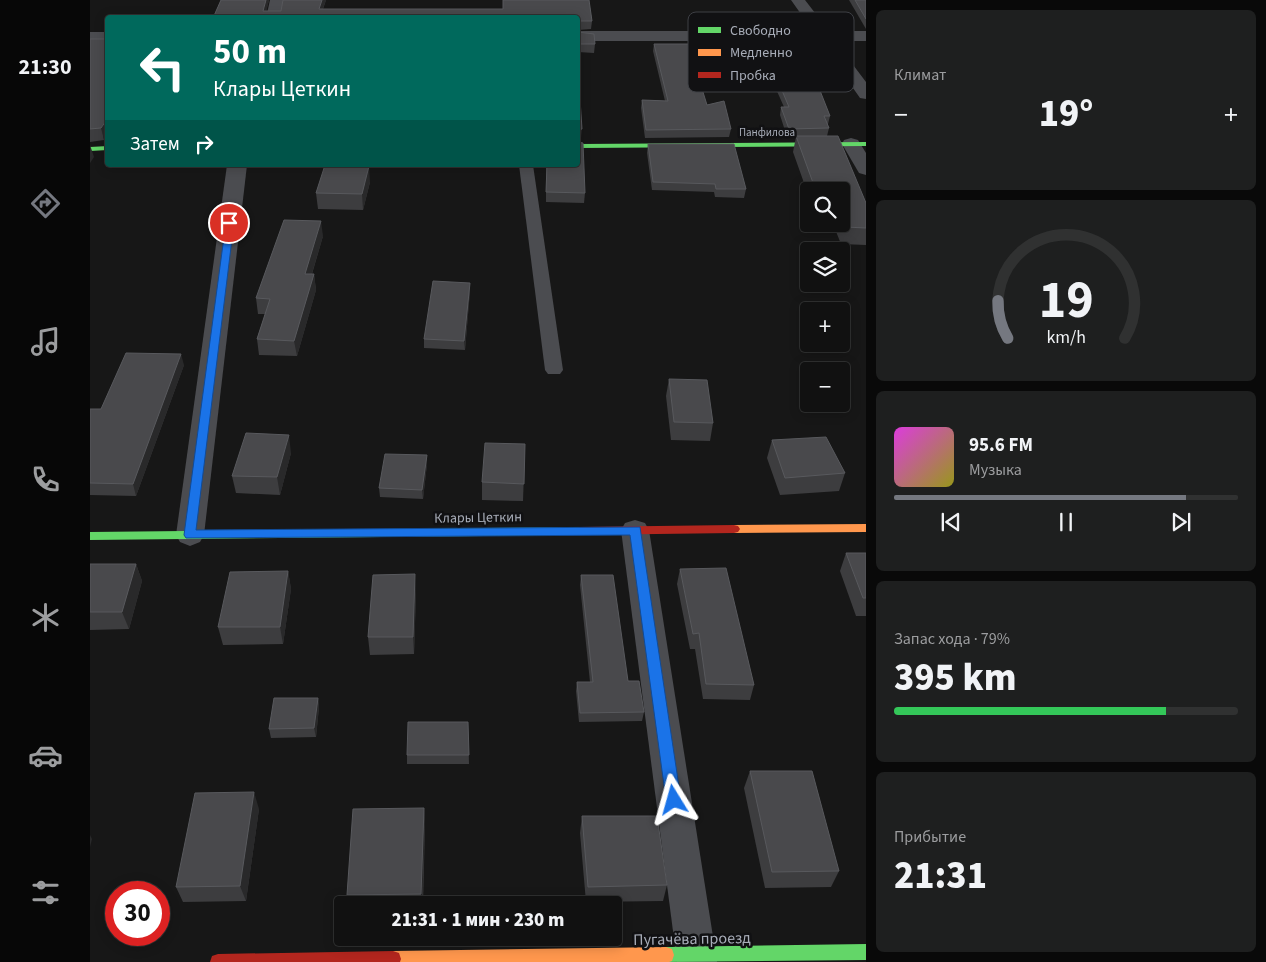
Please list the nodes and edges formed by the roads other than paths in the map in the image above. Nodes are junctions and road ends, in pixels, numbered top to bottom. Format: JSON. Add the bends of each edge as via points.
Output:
{"nodes":[{"id":1,"x":277,"y":0,"type":"edge"},
{"id":2,"x":798,"y":0,"type":"edge"},
{"id":3,"x":807,"y":12,"type":"edge"},
{"id":4,"x":274,"y":15,"type":"edge"},
{"id":5,"x":580,"y":36,"type":"edge"},
{"id":6,"x":688,"y":36,"type":"edge"},
{"id":7,"x":90,"y":37,"type":"edge"},
{"id":8,"x":105,"y":37,"type":"edge"},
{"id":9,"x":854,"y":77,"type":"edge"},
{"id":10,"x":866,"y":94,"type":"edge"},
{"id":11,"x":859,"y":144,"type":"edge"},
{"id":12,"x":580,"y":146,"type":"edge"},
{"id":13,"x":90,"y":148,"type":"edge"},
{"id":14,"x":105,"y":148,"type":"edge"},
{"id":15,"x":237,"y":167,"type":"edge"},
{"id":16,"x":526,"y":167,"type":"edge"},
{"id":17,"x":866,"y":169,"type":"edge"},
{"id":18,"x":554,"y":370,"type":"dead end"},
{"id":19,"x":866,"y":528,"type":"edge"},
{"id":20,"x":636,"y":530,"type":"junction"},
{"id":21,"x":190,"y":535,"type":"junction"},
{"id":22,"x":90,"y":536,"type":"edge"},
{"id":23,"x":866,"y":952,"type":"edge"},
{"id":24,"x":696,"y":958,"type":"edge"},
{"id":25,"x":218,"y":962,"type":"edge"}],
"edges":[{"from":1,"to":4,"type":"street"},
{"from":2,"to":3,"type":"street"},
{"from":5,"to":6,"type":"street"},
{"from":7,"to":8,"type":"street"},
{"from":9,"to":10,"type":"street"},
{"from":11,"to":12,"type":"street","name":"Панфилова"},
{"from":11,"to":17,"type":"street"},
{"from":13,"to":14,"type":"street"},
{"from":15,"to":21,"type":"street"},
{"from":16,"to":18,"type":"lane"},
{"from":19,"to":20,"type":"street","name":"Клары Цеткин"},
{"from":20,"to":21,"type":"street","name":"Клары Цеткин"},
{"from":20,"to":24,"type":"street"},
{"from":21,"to":22,"type":"street","name":"Клары Цеткин"},
{"from":23,"to":24,"type":"street","name":"Пугачёва проезд"},
{"from":24,"to":25,"type":"street","name":"Пугачёва проезд"}]}
